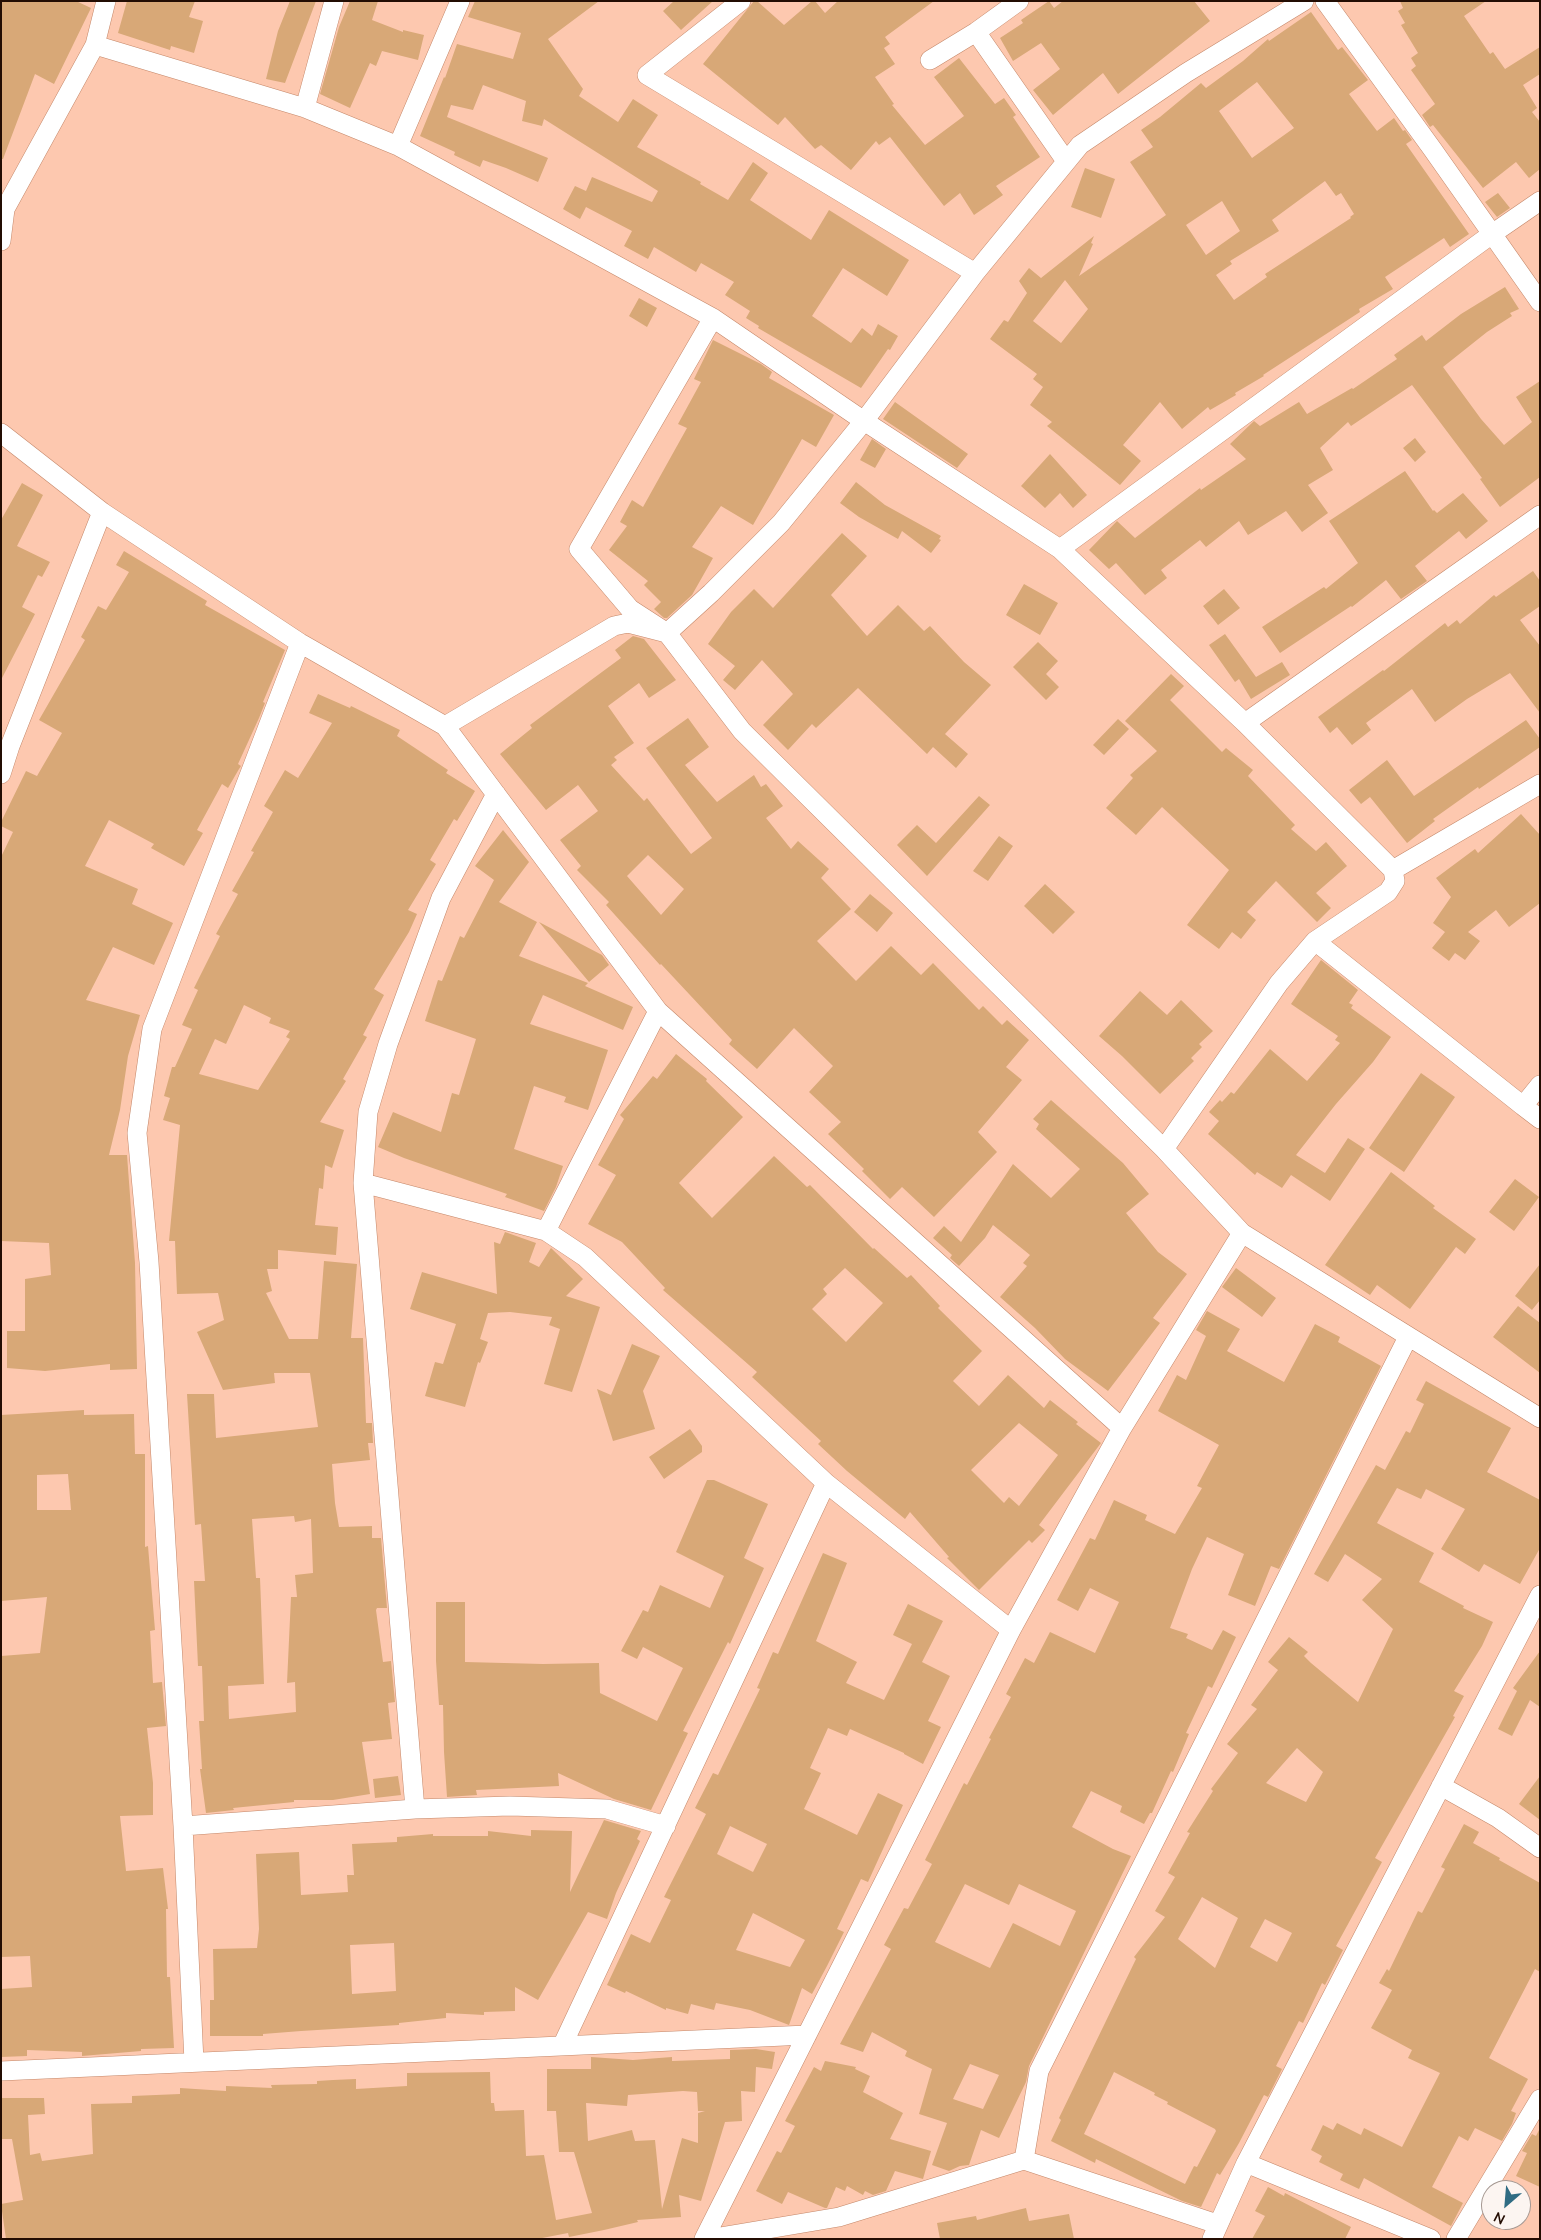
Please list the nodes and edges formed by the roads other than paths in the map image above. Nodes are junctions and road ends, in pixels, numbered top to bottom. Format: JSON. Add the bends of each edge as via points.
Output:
{"nodes":[{"id":1,"x":106,"y":1,"type":"edge"},
{"id":2,"x":334,"y":1,"type":"edge"},
{"id":3,"x":460,"y":1,"type":"edge"},
{"id":4,"x":741,"y":1,"type":"edge"},
{"id":5,"x":1019,"y":1,"type":"edge"},
{"id":6,"x":1304,"y":1,"type":"edge"},
{"id":7,"x":1324,"y":1,"type":"edge"},
{"id":8,"x":976,"y":32,"type":"junction"},
{"id":9,"x":95,"y":45,"type":"junction"},
{"id":10,"x":930,"y":60,"type":"dead end"},
{"id":11,"x":305,"y":108,"type":"junction"},
{"id":12,"x":398,"y":146,"type":"junction"},
{"id":13,"x":1066,"y":161,"type":"junction"},
{"id":14,"x":1540,"y":201,"type":"edge"},
{"id":15,"x":3,"y":209,"type":"edge"},
{"id":16,"x":1492,"y":234,"type":"junction"},
{"id":17,"x":1,"y":241,"type":"edge"},
{"id":18,"x":975,"y":273,"type":"junction"},
{"id":19,"x":1540,"y":302,"type":"edge"},
{"id":20,"x":713,"y":318,"type":"junction"},
{"id":21,"x":864,"y":421,"type":"junction"},
{"id":22,"x":1,"y":433,"type":"edge"},
{"id":23,"x":102,"y":512,"type":"junction"},
{"id":24,"x":1540,"y":515,"type":"edge"},
{"id":25,"x":1060,"y":549,"type":"junction"},
{"id":26,"x":666,"y":634,"type":"junction"},
{"id":27,"x":300,"y":643,"type":"junction"},
{"id":28,"x":1245,"y":723,"type":"junction"},
{"id":29,"x":445,"y":726,"type":"junction"},
{"id":30,"x":6,"y":746,"type":"edge"},
{"id":31,"x":1,"y":774,"type":"edge"},
{"id":32,"x":1540,"y":784,"type":"edge"},
{"id":33,"x":496,"y":794,"type":"junction"},
{"id":34,"x":1393,"y":870,"type":"junction"},
{"id":35,"x":1315,"y":941,"type":"junction"},
{"id":36,"x":658,"y":1010,"type":"junction"},
{"id":37,"x":1540,"y":1084,"type":"edge"},
{"id":38,"x":1523,"y":1106,"type":"junction"},
{"id":39,"x":1540,"y":1120,"type":"edge"},
{"id":40,"x":1164,"y":1149,"type":"junction"},
{"id":41,"x":363,"y":1183,"type":"junction"},
{"id":42,"x":546,"y":1231,"type":"junction"},
{"id":43,"x":1242,"y":1233,"type":"junction"},
{"id":44,"x":1408,"y":1337,"type":"junction"},
{"id":45,"x":1540,"y":1418,"type":"edge"},
{"id":46,"x":1122,"y":1428,"type":"junction"},
{"id":47,"x":826,"y":1483,"type":"junction"},
{"id":48,"x":1540,"y":1595,"type":"edge"},
{"id":49,"x":1011,"y":1630,"type":"junction"},
{"id":50,"x":1441,"y":1786,"type":"junction"},
{"id":51,"x":414,"y":1809,"type":"junction"},
{"id":52,"x":183,"y":1826,"type":"junction"},
{"id":53,"x":666,"y":1826,"type":"junction"},
{"id":54,"x":1540,"y":1848,"type":"edge"},
{"id":55,"x":807,"y":2035,"type":"junction"},
{"id":56,"x":563,"y":2044,"type":"junction"},
{"id":57,"x":194,"y":2062,"type":"junction"},
{"id":58,"x":1,"y":2071,"type":"edge"},
{"id":59,"x":1540,"y":2099,"type":"edge"},
{"id":60,"x":1024,"y":2160,"type":"junction"},
{"id":61,"x":1246,"y":2163,"type":"junction"},
{"id":62,"x":1214,"y":2232,"type":"edge"},
{"id":63,"x":704,"y":2239,"type":"edge"},
{"id":64,"x":708,"y":2239,"type":"edge"},
{"id":65,"x":1431,"y":2239,"type":"edge"},
{"id":66,"x":1456,"y":2239,"type":"edge"}],
"edges":[{"from":1,"to":9,"type":"street"},
{"from":2,"to":11,"type":"street"},
{"from":3,"to":12,"type":"street"},
{"from":4,"to":18,"type":"street","via":[[647,75]]},
{"from":5,"to":8,"type":"street"},
{"from":6,"to":13,"type":"street","via":[[1186,73],[1080,144]]},
{"from":7,"to":16,"type":"street"},
{"from":8,"to":10,"type":"street"},
{"from":8,"to":13,"type":"street"},
{"from":9,"to":11,"type":"street"},
{"from":9,"to":15,"type":"street"},
{"from":11,"to":12,"type":"street"},
{"from":12,"to":20,"type":"street"},
{"from":13,"to":18,"type":"street"},
{"from":14,"to":16,"type":"street"},
{"from":15,"to":17,"type":"street"},
{"from":16,"to":19,"type":"street"},
{"from":16,"to":25,"type":"street"},
{"from":18,"to":21,"type":"street"},
{"from":20,"to":21,"type":"street"},
{"from":20,"to":26,"type":"street","via":[[579,549],[630,609]]},
{"from":21,"to":25,"type":"street"},
{"from":21,"to":26,"type":"street","via":[[781,523]]},
{"from":22,"to":23,"type":"street"},
{"from":23,"to":27,"type":"street"},
{"from":23,"to":30,"type":"street"},
{"from":24,"to":28,"type":"street"},
{"from":25,"to":28,"type":"street"},
{"from":26,"to":29,"type":"street","via":[[628,623],[614,626]]},
{"from":26,"to":40,"type":"street","via":[[742,731]]},
{"from":27,"to":29,"type":"street"},
{"from":27,"to":52,"type":"street","via":[[152,1029],[137,1133],[149,1262]]},
{"from":28,"to":34,"type":"street"},
{"from":29,"to":33,"type":"street"},
{"from":30,"to":31,"type":"street"},
{"from":32,"to":34,"type":"street"},
{"from":33,"to":36,"type":"street"},
{"from":33,"to":41,"type":"street","via":[[441,898],[388,1044],[368,1112]]},
{"from":34,"to":35,"type":"street","via":[[1395,881],[1388,892]]},
{"from":35,"to":38,"type":"street"},
{"from":35,"to":40,"type":"street","via":[[1279,983]]},
{"from":36,"to":42,"type":"street"},
{"from":36,"to":46,"type":"street"},
{"from":37,"to":38,"type":"street"},
{"from":38,"to":39,"type":"street"},
{"from":40,"to":43,"type":"street"},
{"from":41,"to":42,"type":"street"},
{"from":41,"to":51,"type":"street"},
{"from":42,"to":47,"type":"street","via":[[585,1256]]},
{"from":43,"to":44,"type":"street"},
{"from":43,"to":46,"type":"street"},
{"from":44,"to":45,"type":"street"},
{"from":44,"to":60,"type":"street","via":[[1039,2071]]},
{"from":46,"to":49,"type":"street"},
{"from":47,"to":49,"type":"street"},
{"from":47,"to":53,"type":"street"},
{"from":48,"to":50,"type":"street"},
{"from":49,"to":55,"type":"street"},
{"from":50,"to":54,"type":"street","via":[[1498,1818]]},
{"from":50,"to":61,"type":"street"},
{"from":51,"to":52,"type":"street"},
{"from":51,"to":53,"type":"street","via":[[510,1806],[607,1810]]},
{"from":52,"to":57,"type":"street"},
{"from":53,"to":56,"type":"street"},
{"from":55,"to":56,"type":"street"},
{"from":55,"to":63,"type":"street"},
{"from":56,"to":57,"type":"street"},
{"from":57,"to":58,"type":"street"},
{"from":59,"to":66,"type":"street"},
{"from":60,"to":62,"type":"street"},
{"from":60,"to":64,"type":"street","via":[[839,2217]]},
{"from":61,"to":62,"type":"street"},
{"from":61,"to":65,"type":"street"}]}
